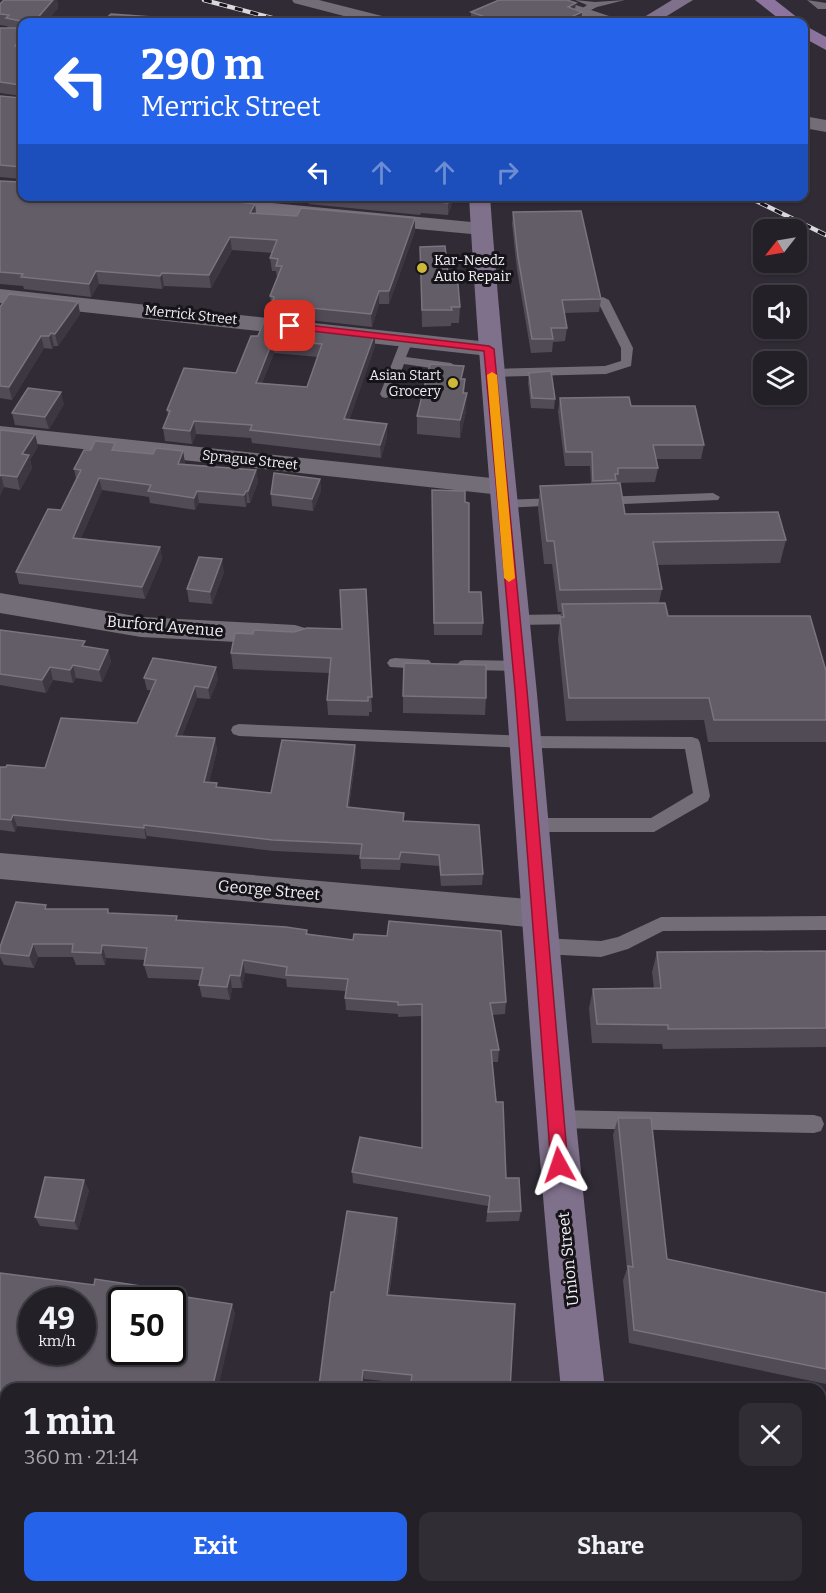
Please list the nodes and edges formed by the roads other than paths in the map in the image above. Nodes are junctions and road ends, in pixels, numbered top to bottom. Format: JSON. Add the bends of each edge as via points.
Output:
{"nodes":[{"id":1,"x":300,"y":0,"type":"edge"},
{"id":2,"x":545,"y":0,"type":"edge"},
{"id":3,"x":621,"y":0,"type":"edge"},
{"id":4,"x":764,"y":0,"type":"edge"},
{"id":5,"x":811,"y":0,"type":"edge"},
{"id":6,"x":680,"y":1,"type":"edge"},
{"id":7,"x":585,"y":6,"type":"edge"},
{"id":8,"x":826,"y":6,"type":"edge"},
{"id":9,"x":369,"y":18,"type":"edge"},
{"id":10,"x":603,"y":18,"type":"edge"},
{"id":11,"x":652,"y":18,"type":"edge"},
{"id":12,"x":789,"y":18,"type":"edge"},
{"id":13,"x":808,"y":123,"type":"edge"},
{"id":14,"x":826,"y":126,"type":"edge"},
{"id":15,"x":181,"y":201,"type":"edge"},
{"id":16,"x":479,"y":201,"type":"edge"},
{"id":17,"x":482,"y":230,"type":"junction"},
{"id":18,"x":0,"y":296,"type":"edge"},
{"id":19,"x":603,"y":300,"type":"edge"},
{"id":20,"x":407,"y":339,"type":"junction"},
{"id":21,"x":399,"y":360,"type":"junction"},
{"id":22,"x":490,"y":361,"type":"junction"},
{"id":23,"x":455,"y":367,"type":"edge"},
{"id":24,"x":386,"y":394,"type":"dead end"},
{"id":25,"x":0,"y":433,"type":"edge"},
{"id":26,"x":501,"y":496,"type":"junction"},
{"id":27,"x":713,"y":497,"type":"dead end"},
{"id":28,"x":0,"y":603,"type":"edge"},
{"id":29,"x":595,"y":619,"type":"edge"},
{"id":30,"x":514,"y":620,"type":"junction"},
{"id":31,"x":296,"y":635,"type":"edge"},
{"id":32,"x":395,"y":663,"type":"dead end"},
{"id":33,"x":518,"y":666,"type":"junction"},
{"id":34,"x":239,"y":730,"type":"dead end"},
{"id":35,"x":525,"y":742,"type":"junction"},
{"id":36,"x":532,"y":825,"type":"junction"},
{"id":37,"x":0,"y":866,"type":"edge"},
{"id":38,"x":539,"y":914,"type":"junction"},
{"id":39,"x":826,"y":923,"type":"edge"},
{"id":40,"x":542,"y":946,"type":"junction"},
{"id":41,"x":555,"y":1119,"type":"junction"},
{"id":42,"x":814,"y":1124,"type":"dead end"},
{"id":43,"x":582,"y":1383,"type":"edge"}],
"edges":[{"from":1,"to":9,"type":"street"},
{"from":2,"to":7,"type":"street"},
{"from":3,"to":7,"type":"lane"},
{"from":4,"to":12,"type":"main road"},
{"from":5,"to":8,"type":"lane"},
{"from":6,"to":11,"type":"main road"},
{"from":7,"to":10,"type":"street"},
{"from":13,"to":14,"type":"street"},
{"from":15,"to":17,"type":"street"},
{"from":16,"to":17,"type":"main road","name":"Union Street"},
{"from":17,"to":22,"type":"main road","name":"Union Street"},
{"from":18,"to":20,"type":"street","name":"Merrick Street"},
{"from":19,"to":22,"type":"lane","via":[[627,348],[627,363],[606,370]]},
{"from":20,"to":21,"type":"lane"},
{"from":20,"to":22,"type":"street","name":"Merrick Street"},
{"from":21,"to":23,"type":"lane"},
{"from":21,"to":24,"type":"lane"},
{"from":22,"to":26,"type":"main road","name":"Union Street"},
{"from":25,"to":26,"type":"street","name":"Sprague Street"},
{"from":26,"to":27,"type":"lane","via":[[578,502]]},
{"from":26,"to":30,"type":"main road","name":"Union Street"},
{"from":28,"to":31,"type":"street","name":"Burford Avenue","via":[[141,627]]},
{"from":29,"to":30,"type":"lane"},
{"from":30,"to":33,"type":"main road","name":"Union Street"},
{"from":32,"to":33,"type":"lane"},
{"from":33,"to":35,"type":"main road","name":"Union Street"},
{"from":34,"to":35,"type":"lane"},
{"from":35,"to":36,"type":"main road","name":"Union Street"},
{"from":35,"to":36,"type":"lane","via":[[693,743],[702,796],[654,825]]},
{"from":36,"to":38,"type":"main road","name":"Union Street"},
{"from":37,"to":38,"type":"street","name":"George Street"},
{"from":38,"to":40,"type":"main road","name":"Union Street"},
{"from":39,"to":40,"type":"lane","via":[[660,924],[622,944],[602,949]]},
{"from":40,"to":41,"type":"main road","name":"Union Street"},
{"from":41,"to":42,"type":"lane"},
{"from":41,"to":43,"type":"main road","name":"Union Street"}]}
